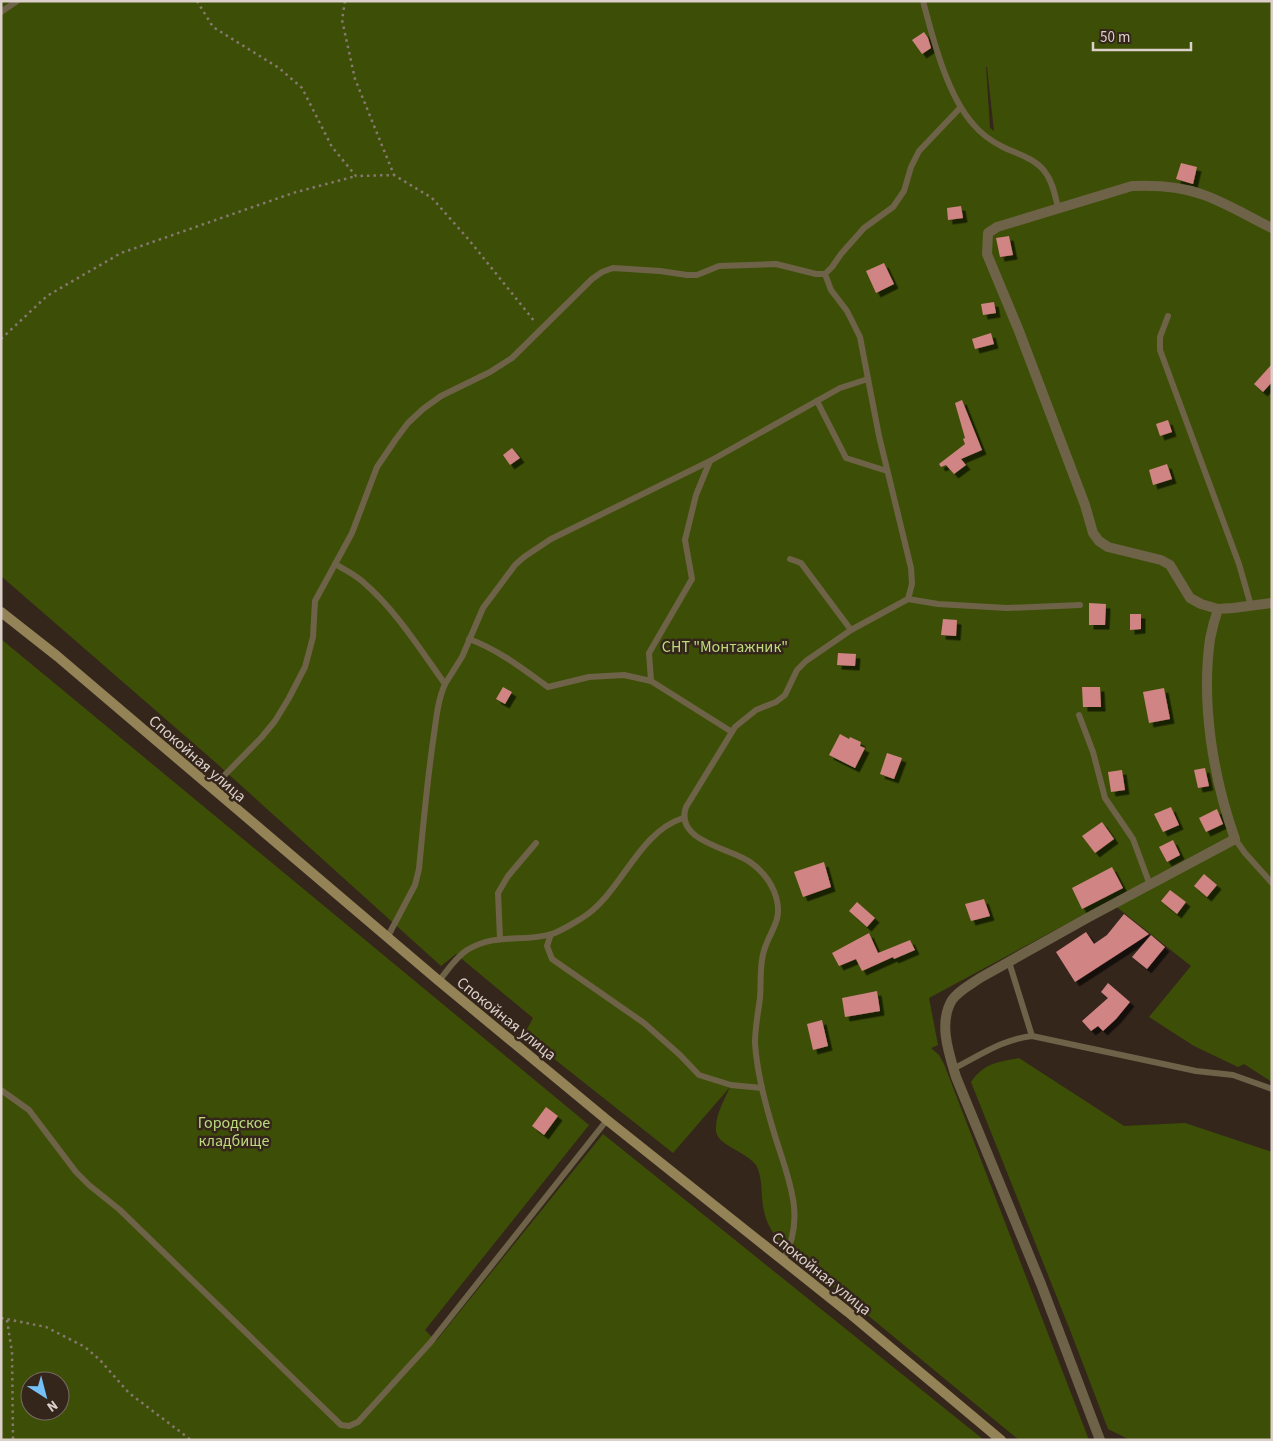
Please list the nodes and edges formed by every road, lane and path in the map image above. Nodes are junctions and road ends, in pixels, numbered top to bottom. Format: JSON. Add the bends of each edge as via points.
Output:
{"nodes":[{"id":1,"x":17,"y":1,"type":"edge"},
{"id":2,"x":197,"y":1,"type":"edge"},
{"id":3,"x":345,"y":1,"type":"edge"},
{"id":4,"x":923,"y":1,"type":"edge"},
{"id":5,"x":1,"y":12,"type":"edge"},
{"id":6,"x":960,"y":108,"type":"junction"},
{"id":7,"x":394,"y":175,"type":"junction"},
{"id":8,"x":356,"y":176,"type":"junction"},
{"id":9,"x":1058,"y":207,"type":"junction"},
{"id":10,"x":1272,"y":228,"type":"edge"},
{"id":11,"x":825,"y":274,"type":"junction"},
{"id":12,"x":1168,"y":316,"type":"dead end"},
{"id":13,"x":540,"y":329,"type":"junction"},
{"id":14,"x":1,"y":339,"type":"edge"},
{"id":15,"x":868,"y":380,"type":"junction"},
{"id":16,"x":817,"y":401,"type":"junction"},
{"id":17,"x":710,"y":461,"type":"junction"},
{"id":18,"x":887,"y":471,"type":"junction"},
{"id":19,"x":790,"y":559,"type":"dead end"},
{"id":20,"x":335,"y":564,"type":"junction"},
{"id":21,"x":908,"y":599,"type":"junction"},
{"id":22,"x":1272,"y":603,"type":"edge"},
{"id":23,"x":1080,"y":605,"type":"dead end"},
{"id":24,"x":1251,"y":606,"type":"junction"},
{"id":25,"x":1218,"y":609,"type":"junction"},
{"id":26,"x":1,"y":612,"type":"edge"},
{"id":27,"x":851,"y":630,"type":"junction"},
{"id":28,"x":469,"y":639,"type":"junction"},
{"id":29,"x":651,"y":681,"type":"junction"},
{"id":30,"x":445,"y":684,"type":"junction"},
{"id":31,"x":1079,"y":715,"type":"dead end"},
{"id":32,"x":732,"y":732,"type":"junction"},
{"id":33,"x":211,"y":789,"type":"junction"},
{"id":34,"x":683,"y":818,"type":"junction"},
{"id":35,"x":1235,"y":839,"type":"junction"},
{"id":36,"x":536,"y":844,"type":"dead end"},
{"id":37,"x":1272,"y":883,"type":"edge"},
{"id":38,"x":1150,"y":885,"type":"junction"},
{"id":39,"x":551,"y":934,"type":"junction"},
{"id":40,"x":387,"y":938,"type":"junction"},
{"id":41,"x":500,"y":938,"type":"junction"},
{"id":42,"x":1009,"y":962,"type":"junction"},
{"id":43,"x":439,"y":981,"type":"junction"},
{"id":44,"x":1032,"y":1036,"type":"junction"},
{"id":45,"x":953,"y":1069,"type":"junction"},
{"id":46,"x":762,"y":1088,"type":"junction"},
{"id":47,"x":1272,"y":1089,"type":"edge"},
{"id":48,"x":1,"y":1090,"type":"edge"},
{"id":49,"x":607,"y":1120,"type":"junction"},
{"id":50,"x":783,"y":1260,"type":"junction"},
{"id":51,"x":1,"y":1318,"type":"edge"},
{"id":52,"x":7,"y":1320,"type":"junction"},
{"id":53,"x":13,"y":1440,"type":"edge"},
{"id":54,"x":190,"y":1440,"type":"edge"},
{"id":55,"x":1001,"y":1440,"type":"edge"},
{"id":56,"x":1100,"y":1440,"type":"edge"}],
"edges":[{"from":1,"to":5,"type":"lane"},
{"from":2,"to":8,"type":"path","via":[[213,27],[279,68],[302,88],[332,147]]},
{"from":3,"to":7,"type":"path","via":[[342,20],[355,78]]},
{"from":4,"to":6,"type":"lane"},
{"from":6,"to":9,"type":"lane","via":[[984,136],[1033,160],[1046,172]]},
{"from":6,"to":11,"type":"lane","via":[[919,151],[904,191],[893,208],[864,228]]},
{"from":7,"to":8,"type":"path"},
{"from":7,"to":13,"type":"path","via":[[432,198]]},
{"from":8,"to":14,"type":"path","via":[[293,193],[121,253],[48,296]]},
{"from":9,"to":10,"type":"street","via":[[1132,186],[1152,185],[1203,194]]},
{"from":9,"to":25,"type":"street","via":[[997,227],[988,233],[987,254],[1023,340],[1093,533],[1108,547],[1170,565],[1190,598]]},
{"from":11,"to":13,"type":"lane","via":[[776,264],[719,266],[687,276],[613,268],[592,279]]},
{"from":11,"to":15,"type":"lane","via":[[831,290],[847,311],[860,337]]},
{"from":12,"to":24,"type":"lane","via":[[1160,337],[1160,350],[1239,564]]},
{"from":13,"to":20,"type":"lane","via":[[512,358],[442,396],[408,423],[377,467],[352,533]]},
{"from":15,"to":16,"type":"lane","via":[[840,388]]},
{"from":15,"to":18,"type":"lane"},
{"from":16,"to":17,"type":"lane"},
{"from":16,"to":18,"type":"lane","via":[[846,458]]},
{"from":17,"to":28,"type":"lane","via":[[551,539],[524,557],[488,600]]},
{"from":17,"to":29,"type":"lane","via":[[696,495],[685,540],[692,579],[649,653]]},
{"from":18,"to":21,"type":"lane","via":[[911,568],[912,584]]},
{"from":19,"to":27,"type":"lane","via":[[801,564]]},
{"from":20,"to":30,"type":"lane","via":[[362,581],[376,595]]},
{"from":20,"to":33,"type":"lane","via":[[315,601],[314,637],[305,667],[289,698],[261,738]]},
{"from":21,"to":23,"type":"lane","via":[[1006,608]]},
{"from":21,"to":27,"type":"lane"},
{"from":22,"to":24,"type":"street"},
{"from":24,"to":25,"type":"street"},
{"from":25,"to":35,"type":"street","via":[[1210,637],[1207,711],[1218,780]]},
{"from":26,"to":33,"type":"street","name":"Спокойная улица"},
{"from":27,"to":32,"type":"lane","via":[[796,670],[784,695],[776,702],[756,710]]},
{"from":28,"to":29,"type":"lane","via":[[511,660],[548,687],[589,676],[624,674]]},
{"from":28,"to":30,"type":"lane","via":[[458,665]]},
{"from":29,"to":32,"type":"lane"},
{"from":30,"to":40,"type":"lane","via":[[430,763],[419,869],[415,885]]},
{"from":31,"to":38,"type":"lane","via":[[1105,798],[1133,839]]},
{"from":32,"to":34,"type":"lane","via":[[686,806]]},
{"from":33,"to":40,"type":"street","name":"Спокойная улица"},
{"from":34,"to":39,"type":"lane","via":[[656,834],[596,908],[565,929]]},
{"from":34,"to":46,"type":"lane","via":[[693,834],[735,853],[759,869],[774,892],[779,916],[762,960],[756,1022],[755,1043]]},
{"from":35,"to":37,"type":"lane"},
{"from":35,"to":38,"type":"street"},
{"from":36,"to":41,"type":"lane","via":[[508,876],[498,893]]},
{"from":38,"to":42,"type":"street"},
{"from":39,"to":41,"type":"lane"},
{"from":39,"to":46,"type":"lane","via":[[547,946],[552,959],[644,1023],[699,1075],[731,1085]]},
{"from":40,"to":43,"type":"street","name":"Спокойная улица"},
{"from":41,"to":43,"type":"lane","via":[[467,950]]},
{"from":42,"to":44,"type":"lane"},
{"from":42,"to":45,"type":"street","via":[[963,989],[953,1000],[946,1030]]},
{"from":43,"to":49,"type":"street","name":"Спокойная улица"},
{"from":44,"to":45,"type":"lane","via":[[1005,1042]]},
{"from":44,"to":47,"type":"lane","via":[[1196,1071],[1233,1075]]},
{"from":45,"to":56,"type":"street","via":[[1041,1284]]},
{"from":46,"to":50,"type":"lane","via":[[794,1199],[792,1242]]},
{"from":48,"to":49,"type":"lane","via":[[29,1110],[89,1185],[120,1210],[341,1425],[349,1426],[358,1422],[430,1343]]},
{"from":49,"to":50,"type":"street","name":"Спокойная улица"},
{"from":50,"to":55,"type":"street","name":"Спокойная улица"},
{"from":51,"to":52,"type":"path"},
{"from":52,"to":53,"type":"path","via":[[12,1352]]},
{"from":52,"to":54,"type":"path","via":[[46,1327],[84,1346],[129,1393]]}]}
